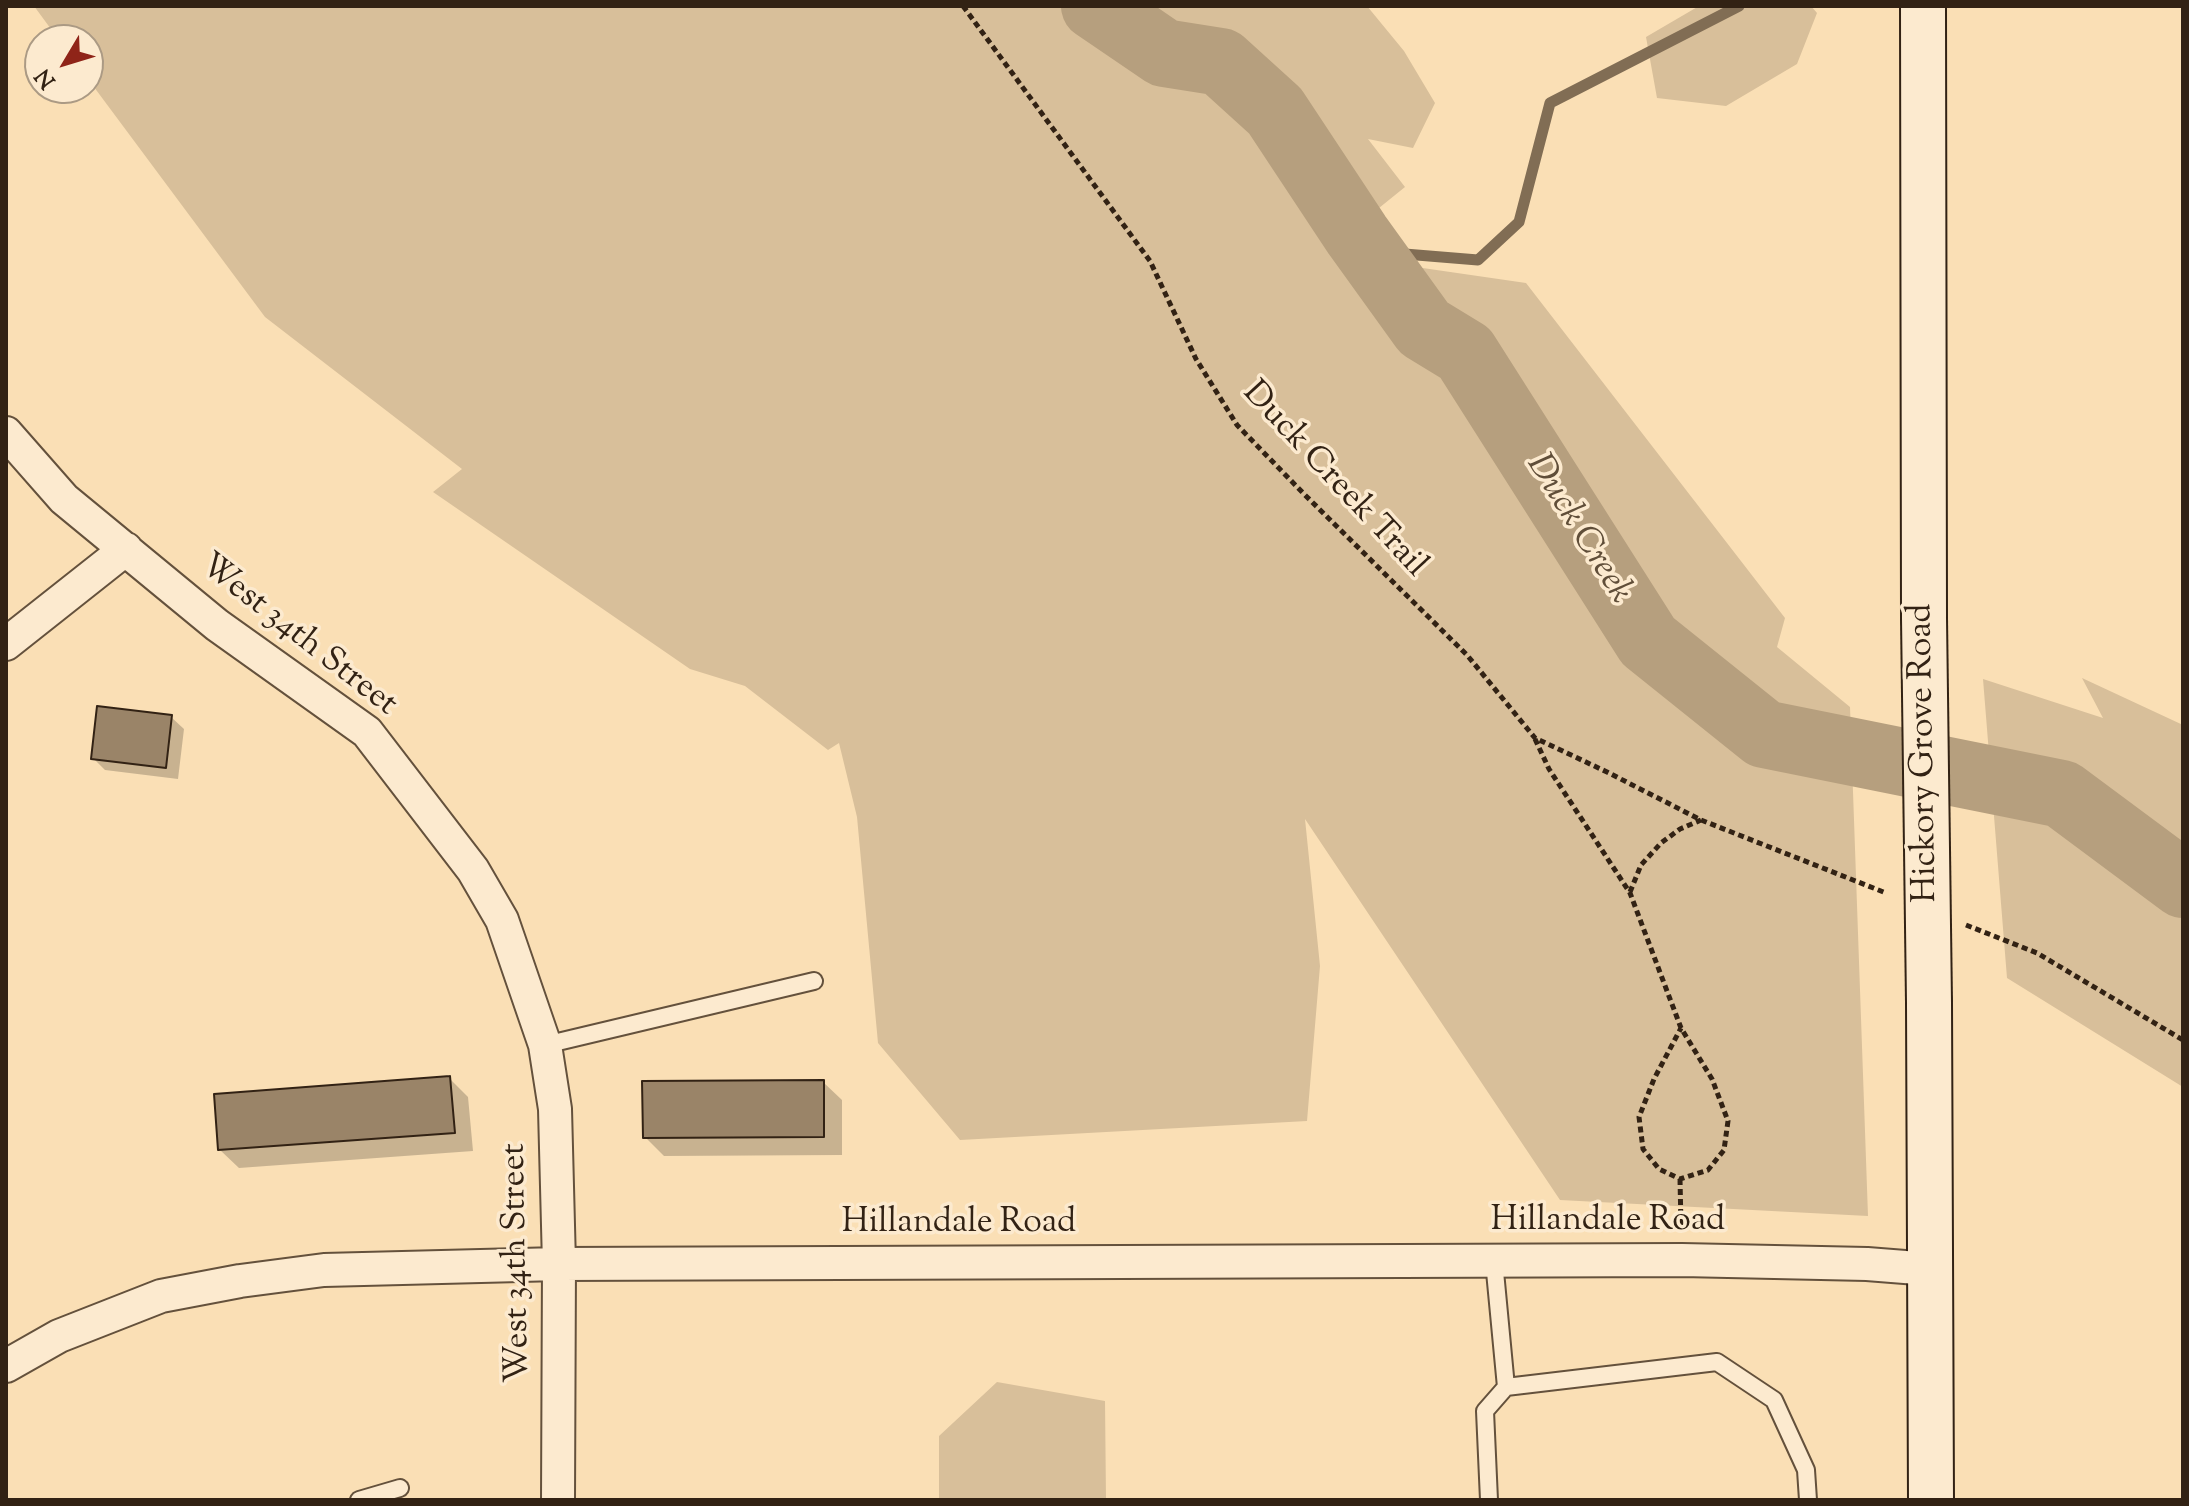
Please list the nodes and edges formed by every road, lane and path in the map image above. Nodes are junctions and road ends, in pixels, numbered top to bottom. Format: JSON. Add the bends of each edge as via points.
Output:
{"nodes":[{"id":1,"x":963,"y":6,"type":"edge"},
{"id":2,"x":1923,"y":6,"type":"edge"},
{"id":3,"x":6,"y":433,"type":"edge"},
{"id":4,"x":126,"y":549,"type":"junction"},
{"id":5,"x":6,"y":644,"type":"edge"},
{"id":6,"x":1535,"y":738,"type":"junction"},
{"id":7,"x":1630,"y":893,"type":"junction"},
{"id":8,"x":814,"y":981,"type":"dead end"},
{"id":9,"x":1681,"y":1028,"type":"junction"},
{"id":10,"x":545,"y":1045,"type":"junction"},
{"id":11,"x":1680,"y":1179,"type":"junction"},
{"id":12,"x":1682,"y":1260,"type":"junction"},
{"id":13,"x":1494,"y":1261,"type":"junction"},
{"id":14,"x":559,"y":1264,"type":"junction"},
{"id":15,"x":1930,"y":1269,"type":"junction"},
{"id":16,"x":6,"y":1366,"type":"edge"},
{"id":17,"x":1506,"y":1387,"type":"junction"},
{"id":18,"x":400,"y":1488,"type":"dead end"},
{"id":19,"x":359,"y":1500,"type":"edge"},
{"id":20,"x":558,"y":1500,"type":"edge"},
{"id":21,"x":1489,"y":1500,"type":"edge"},
{"id":22,"x":1808,"y":1500,"type":"edge"},
{"id":23,"x":1931,"y":1500,"type":"edge"}],
"edges":[{"from":1,"to":6,"type":"path","name":"Duck Creek Trail","via":[[1150,261],[1196,359],[1237,425],[1467,655]]},
{"from":2,"to":15,"type":"main road","name":"Hickory Grove Road","bridge":true},
{"from":3,"to":4,"type":"street","name":"West 34th Street","via":[[64,499]]},
{"from":4,"to":5,"type":"street"},
{"from":4,"to":10,"type":"street","name":"West 34th Street","via":[[217,625],[367,732],[473,870],[502,920]]},
{"from":6,"to":7,"type":"path","via":[[1549,769]]},
{"from":6,"to":7,"type":"path","name":"Duck Creek Trail","via":[[1701,820],[1661,843],[1641,865]]},
{"from":7,"to":9,"type":"path"},
{"from":8,"to":10,"type":"lane"},
{"from":9,"to":11,"type":"path","via":[[1639,1117],[1643,1149],[1659,1169]]},
{"from":9,"to":11,"type":"path","via":[[1712,1079],[1728,1121],[1724,1150],[1708,1170]]},
{"from":10,"to":14,"type":"street","name":"West 34th Street","via":[[555,1109]]},
{"from":11,"to":12,"type":"path"},
{"from":12,"to":13,"type":"street","name":"Hillandale Road"},
{"from":12,"to":15,"type":"street","name":"Hillandale Road"},
{"from":13,"to":14,"type":"street","name":"Hillandale Road"},
{"from":13,"to":17,"type":"lane"},
{"from":14,"to":16,"type":"street","name":"Hillandale Road","via":[[324,1270],[240,1281],[161,1296],[59,1336]]},
{"from":14,"to":20,"type":"street","name":"West 34th Street"},
{"from":15,"to":23,"type":"main road","name":"Hickory Grove Road"},
{"from":17,"to":21,"type":"lane","via":[[1485,1411]]},
{"from":17,"to":22,"type":"lane","via":[[1717,1362],[1774,1400],[1806,1470]]},
{"from":18,"to":19,"type":"lane"}]}
